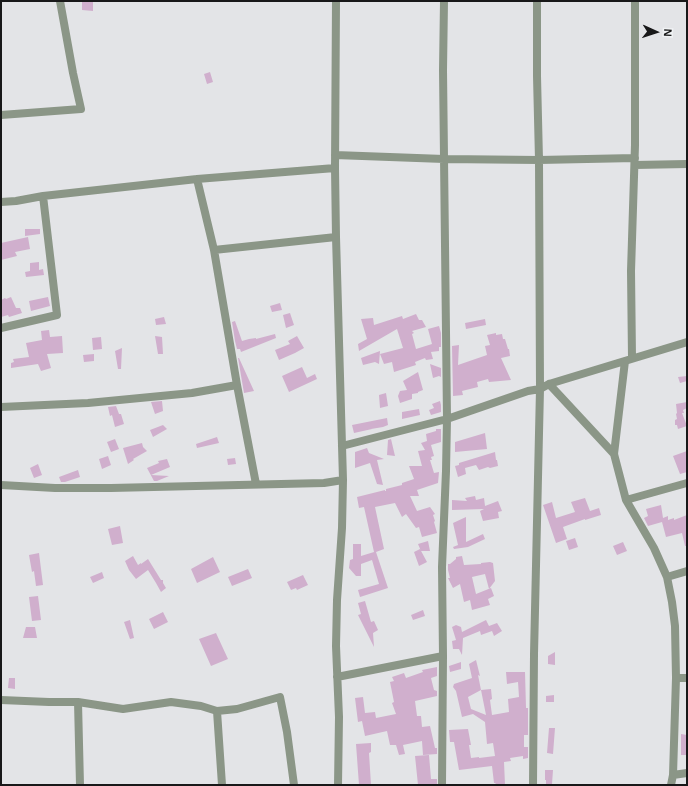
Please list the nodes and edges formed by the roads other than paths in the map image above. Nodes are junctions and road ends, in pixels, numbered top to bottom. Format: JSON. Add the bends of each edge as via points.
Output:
{"nodes":[{"id":1,"x":60,"y":1,"type":"edge"},
{"id":2,"x":336,"y":1,"type":"edge"},
{"id":3,"x":444,"y":1,"type":"edge"},
{"id":4,"x":537,"y":1,"type":"edge"},
{"id":5,"x":635,"y":1,"type":"edge"},
{"id":6,"x":1,"y":115,"type":"edge"},
{"id":7,"x":335,"y":155,"type":"junction"},
{"id":8,"x":444,"y":158,"type":"junction"},
{"id":9,"x":539,"y":160,"type":"junction"},
{"id":10,"x":635,"y":161,"type":"junction"},
{"id":11,"x":687,"y":164,"type":"edge"},
{"id":12,"x":335,"y":168,"type":"junction"},
{"id":13,"x":197,"y":179,"type":"junction"},
{"id":14,"x":42,"y":196,"type":"junction"},
{"id":15,"x":1,"y":202,"type":"edge"},
{"id":16,"x":336,"y":237,"type":"junction"},
{"id":17,"x":214,"y":250,"type":"junction"},
{"id":18,"x":1,"y":328,"type":"edge"},
{"id":19,"x":687,"y":342,"type":"edge"},
{"id":20,"x":629,"y":360,"type":"junction"},
{"id":21,"x":550,"y":384,"type":"junction"},
{"id":22,"x":237,"y":385,"type":"junction"},
{"id":23,"x":540,"y":389,"type":"junction"},
{"id":24,"x":1,"y":407,"type":"edge"},
{"id":25,"x":447,"y":419,"type":"junction"},
{"id":26,"x":342,"y":446,"type":"junction"},
{"id":27,"x":614,"y":454,"type":"junction"},
{"id":28,"x":343,"y":480,"type":"junction"},
{"id":29,"x":687,"y":483,"type":"edge"},
{"id":30,"x":256,"y":484,"type":"junction"},
{"id":31,"x":1,"y":485,"type":"edge"},
{"id":32,"x":626,"y":500,"type":"junction"},
{"id":33,"x":687,"y":570,"type":"edge"},
{"id":34,"x":667,"y":577,"type":"junction"},
{"id":35,"x":443,"y":656,"type":"junction"},
{"id":36,"x":337,"y":677,"type":"junction"},
{"id":37,"x":676,"y":678,"type":"junction"},
{"id":38,"x":687,"y":678,"type":"edge"},
{"id":39,"x":1,"y":700,"type":"edge"},
{"id":40,"x":78,"y":702,"type":"junction"},
{"id":41,"x":217,"y":711,"type":"junction"},
{"id":42,"x":687,"y":773,"type":"edge"},
{"id":43,"x":673,"y":775,"type":"junction"},
{"id":44,"x":80,"y":785,"type":"edge"},
{"id":45,"x":222,"y":785,"type":"edge"},
{"id":46,"x":294,"y":785,"type":"edge"},
{"id":47,"x":338,"y":785,"type":"edge"},
{"id":48,"x":442,"y":785,"type":"edge"},
{"id":49,"x":533,"y":785,"type":"edge"},
{"id":50,"x":671,"y":785,"type":"edge"}],
"edges":[{"from":1,"to":6,"type":"street","via":[[81,109]]},
{"from":2,"to":7,"type":"street"},
{"from":3,"to":8,"type":"street"},
{"from":4,"to":9,"type":"street"},
{"from":5,"to":10,"type":"street"},
{"from":7,"to":8,"type":"street"},
{"from":7,"to":12,"type":"street"},
{"from":8,"to":9,"type":"street"},
{"from":8,"to":25,"type":"street"},
{"from":9,"to":10,"type":"street"},
{"from":9,"to":23,"type":"street"},
{"from":10,"to":11,"type":"street"},
{"from":10,"to":20,"type":"street"},
{"from":12,"to":13,"type":"street"},
{"from":12,"to":16,"type":"street"},
{"from":13,"to":14,"type":"street"},
{"from":13,"to":17,"type":"street"},
{"from":14,"to":15,"type":"street"},
{"from":14,"to":18,"type":"street","via":[[57,315]]},
{"from":16,"to":17,"type":"street"},
{"from":16,"to":26,"type":"street"},
{"from":17,"to":22,"type":"street"},
{"from":19,"to":20,"type":"street"},
{"from":20,"to":21,"type":"street"},
{"from":20,"to":27,"type":"street"},
{"from":21,"to":23,"type":"street"},
{"from":21,"to":27,"type":"street"},
{"from":22,"to":24,"type":"street","via":[[177,395]]},
{"from":22,"to":30,"type":"street"},
{"from":23,"to":25,"type":"street"},
{"from":23,"to":49,"type":"street"},
{"from":25,"to":26,"type":"street"},
{"from":25,"to":35,"type":"street","via":[[442,567]]},
{"from":26,"to":28,"type":"street"},
{"from":27,"to":32,"type":"street"},
{"from":28,"to":30,"type":"street","via":[[324,483]]},
{"from":28,"to":36,"type":"street","via":[[337,600]]},
{"from":29,"to":32,"type":"street"},
{"from":30,"to":31,"type":"street","via":[[111,488]]},
{"from":32,"to":34,"type":"street","via":[[654,548]]},
{"from":33,"to":34,"type":"street"},
{"from":34,"to":37,"type":"street","via":[[675,626]]},
{"from":35,"to":36,"type":"street"},
{"from":35,"to":48,"type":"street"},
{"from":36,"to":47,"type":"street"},
{"from":37,"to":38,"type":"street"},
{"from":37,"to":43,"type":"street"},
{"from":39,"to":40,"type":"street"},
{"from":40,"to":41,"type":"street","via":[[124,708],[171,702]]},
{"from":40,"to":44,"type":"street"},
{"from":41,"to":45,"type":"street"},
{"from":41,"to":46,"type":"street","via":[[280,697]]},
{"from":42,"to":43,"type":"street"},
{"from":43,"to":50,"type":"street"}]}
